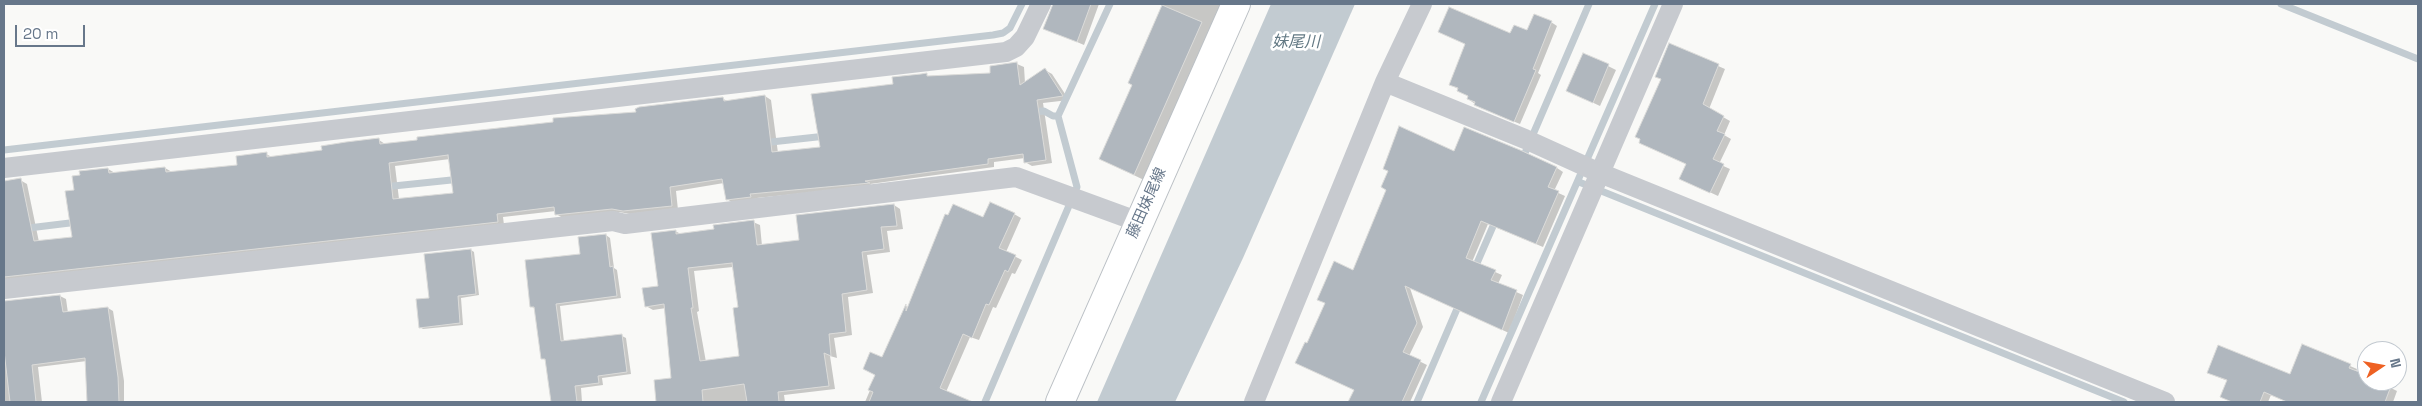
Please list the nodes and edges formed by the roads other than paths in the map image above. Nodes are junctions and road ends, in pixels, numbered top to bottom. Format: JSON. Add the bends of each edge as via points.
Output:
{"nodes":[{"id":1,"x":1041,"y":4,"type":"edge"},
{"id":2,"x":1236,"y":4,"type":"edge"},
{"id":3,"x":1422,"y":4,"type":"edge"},
{"id":4,"x":1673,"y":4,"type":"edge"},
{"id":5,"x":1385,"y":82,"type":"junction"},
{"id":6,"x":4,"y":168,"type":"edge"},
{"id":7,"x":1591,"y":176,"type":"junction"},
{"id":8,"x":1139,"y":222,"type":"junction"},
{"id":9,"x":4,"y":290,"type":"edge"},
{"id":10,"x":1060,"y":402,"type":"edge"},
{"id":11,"x":1254,"y":402,"type":"edge"},
{"id":12,"x":1501,"y":402,"type":"edge"},
{"id":13,"x":2165,"y":402,"type":"edge"}],
"edges":[{"from":1,"to":6,"type":"street","via":[[1025,37],[1006,52]]},
{"from":2,"to":8,"type":"main road","name":"藤田妹尾線"},
{"from":3,"to":5,"type":"street"},
{"from":4,"to":7,"type":"street"},
{"from":5,"to":7,"type":"street","via":[[1530,141]]},
{"from":5,"to":11,"type":"street"},
{"from":7,"to":12,"type":"street"},
{"from":7,"to":13,"type":"street"},
{"from":8,"to":9,"type":"street","via":[[1016,177],[625,224],[613,221]]},
{"from":8,"to":10,"type":"main road","name":"藤田妹尾線"}]}
